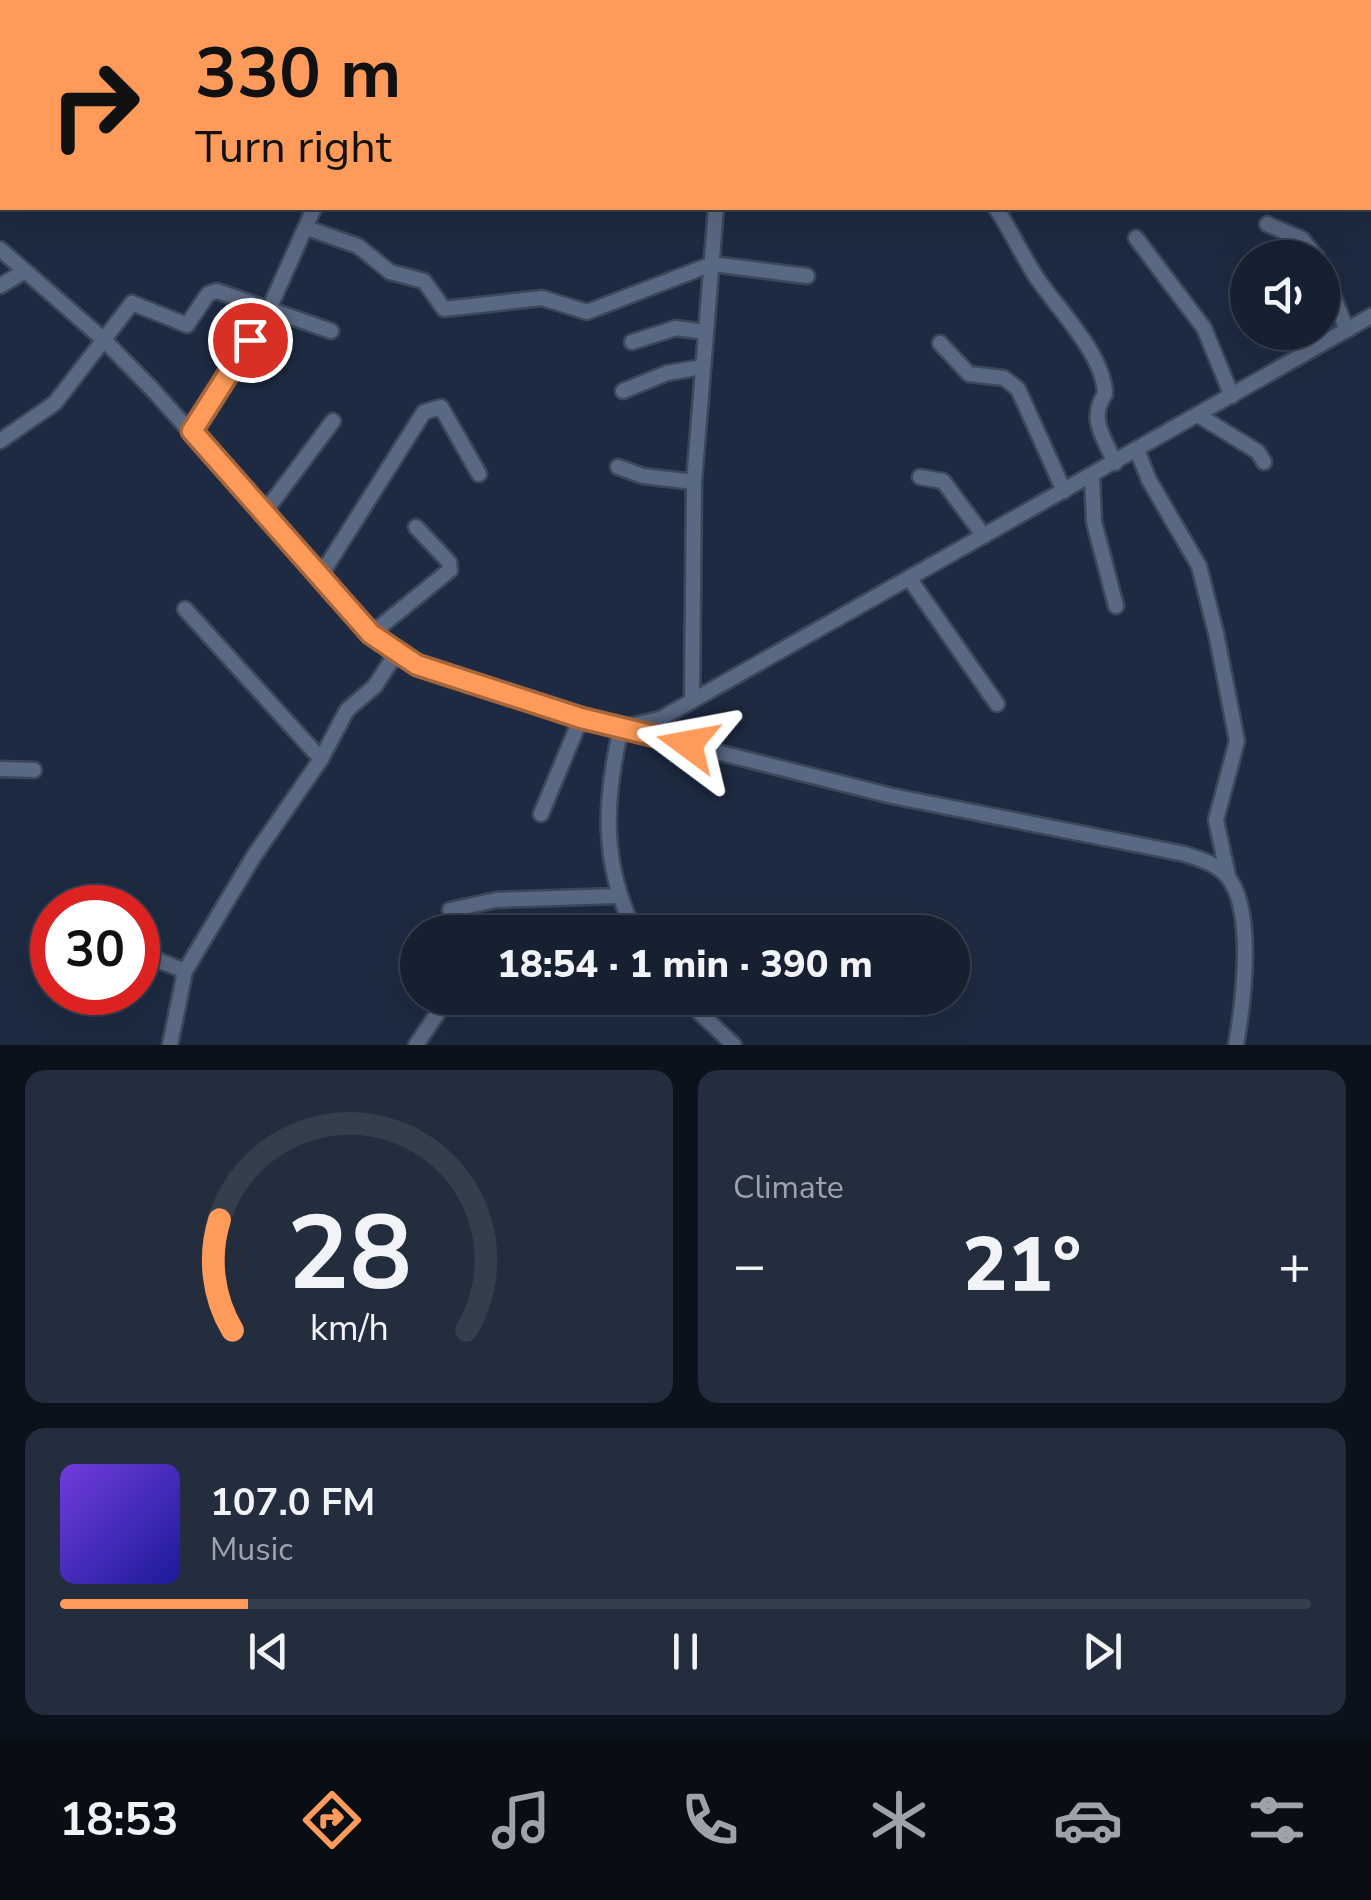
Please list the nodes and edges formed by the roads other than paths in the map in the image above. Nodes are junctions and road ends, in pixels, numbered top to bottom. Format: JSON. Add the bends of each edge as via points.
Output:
{"nodes":[{"id":1,"x":313,"y":210,"type":"edge"},
{"id":2,"x":716,"y":210,"type":"edge"},
{"id":3,"x":997,"y":210,"type":"edge"},
{"id":4,"x":1267,"y":224,"type":"dead end"},
{"id":5,"x":307,"y":228,"type":"junction"},
{"id":6,"x":1136,"y":238,"type":"dead end"},
{"id":7,"x":1303,"y":240,"type":"edge"},
{"id":8,"x":0,"y":250,"type":"edge"},
{"id":9,"x":712,"y":264,"type":"junction"},
{"id":10,"x":25,"y":271,"type":"junction"},
{"id":11,"x":807,"y":276,"type":"dead end"},
{"id":12,"x":0,"y":286,"type":"edge"},
{"id":13,"x":269,"y":309,"type":"junction"},
{"id":14,"x":1340,"y":313,"type":"edge"},
{"id":15,"x":1371,"y":316,"type":"edge"},
{"id":16,"x":1347,"y":330,"type":"junction"},
{"id":17,"x":331,"y":331,"type":"dead end"},
{"id":18,"x":705,"y":332,"type":"junction"},
{"id":19,"x":104,"y":340,"type":"junction"},
{"id":20,"x":632,"y":342,"type":"dead end"},
{"id":21,"x":940,"y":343,"type":"dead end"},
{"id":22,"x":702,"y":367,"type":"junction"},
{"id":23,"x":622,"y":391,"type":"dead end"},
{"id":24,"x":1232,"y":396,"type":"junction"},
{"id":25,"x":1198,"y":415,"type":"junction"},
{"id":26,"x":334,"y":420,"type":"dead end"},
{"id":27,"x":192,"y":431,"type":"junction"},
{"id":28,"x":0,"y":442,"type":"edge"},
{"id":29,"x":1137,"y":450,"type":"junction"},
{"id":30,"x":1116,"y":462,"type":"junction"},
{"id":31,"x":1264,"y":462,"type":"dead end"},
{"id":32,"x":618,"y":467,"type":"dead end"},
{"id":33,"x":479,"y":474,"type":"dead end"},
{"id":34,"x":920,"y":476,"type":"dead end"},
{"id":35,"x":1092,"y":476,"type":"junction"},
{"id":36,"x":694,"y":482,"type":"junction"},
{"id":37,"x":1064,"y":491,"type":"junction"},
{"id":38,"x":264,"y":513,"type":"junction"},
{"id":39,"x":416,"y":527,"type":"dead end"},
{"id":40,"x":984,"y":536,"type":"junction"},
{"id":41,"x":320,"y":578,"type":"junction"},
{"id":42,"x":910,"y":578,"type":"junction"},
{"id":43,"x":1116,"y":606,"type":"dead end"},
{"id":44,"x":184,"y":609,"type":"dead end"},
{"id":45,"x":371,"y":634,"type":"junction"},
{"id":46,"x":397,"y":652,"type":"junction"},
{"id":47,"x":692,"y":702,"type":"junction"},
{"id":48,"x":997,"y":704,"type":"dead end"},
{"id":49,"x":581,"y":718,"type":"junction"},
{"id":50,"x":620,"y":728,"type":"junction"},
{"id":51,"x":321,"y":759,"type":"junction"},
{"id":52,"x":0,"y":769,"type":"edge"},
{"id":53,"x":34,"y":770,"type":"dead end"},
{"id":54,"x":541,"y":814,"type":"dead end"},
{"id":55,"x":1228,"y":877,"type":"junction"},
{"id":56,"x":617,"y":896,"type":"junction"},
{"id":57,"x":450,"y":910,"type":"dead end"},
{"id":58,"x":626,"y":915,"type":"edge"},
{"id":59,"x":160,"y":961,"type":"dead end"},
{"id":60,"x":185,"y":971,"type":"junction"},
{"id":61,"x":436,"y":1015,"type":"edge"},
{"id":62,"x":702,"y":1015,"type":"edge"},
{"id":63,"x":170,"y":1045,"type":"edge"},
{"id":64,"x":416,"y":1045,"type":"edge"},
{"id":65,"x":734,"y":1045,"type":"edge"},
{"id":66,"x":1236,"y":1045,"type":"edge"}],
"edges":[{"from":1,"to":5,"type":"street"},
{"from":2,"to":9,"type":"street"},
{"from":3,"to":30,"type":"street","via":[[1104,383],[1094,413]]},
{"from":4,"to":7,"type":"street"},
{"from":5,"to":9,"type":"street","via":[[358,246],[390,272],[424,281],[444,308],[542,298],[587,312]]},
{"from":5,"to":13,"type":"street"},
{"from":6,"to":24,"type":"street","via":[[1204,328]]},
{"from":8,"to":10,"type":"street"},
{"from":9,"to":11,"type":"street"},
{"from":9,"to":18,"type":"street"},
{"from":10,"to":12,"type":"street"},
{"from":10,"to":19,"type":"street"},
{"from":13,"to":17,"type":"street"},
{"from":13,"to":19,"type":"street","via":[[212,291],[187,325],[132,303]]},
{"from":13,"to":27,"type":"street"},
{"from":14,"to":16,"type":"street"},
{"from":15,"to":16,"type":"street"},
{"from":16,"to":24,"type":"street"},
{"from":18,"to":20,"type":"street","via":[[664,330]]},
{"from":18,"to":22,"type":"street"},
{"from":19,"to":27,"type":"street"},
{"from":19,"to":28,"type":"street","via":[[44,414]]},
{"from":21,"to":37,"type":"street","via":[[969,374],[1004,378],[1018,388]]},
{"from":22,"to":23,"type":"street"},
{"from":22,"to":36,"type":"street"},
{"from":24,"to":25,"type":"street"},
{"from":25,"to":29,"type":"street"},
{"from":25,"to":31,"type":"street"},
{"from":26,"to":38,"type":"street"},
{"from":27,"to":38,"type":"street"},
{"from":29,"to":30,"type":"street"},
{"from":29,"to":55,"type":"street","via":[[1199,566],[1216,634],[1237,741],[1216,820]]},
{"from":30,"to":35,"type":"street"},
{"from":32,"to":36,"type":"street"},
{"from":33,"to":41,"type":"street","via":[[441,407],[424,412]]},
{"from":34,"to":40,"type":"street","via":[[942,482]]},
{"from":35,"to":37,"type":"street"},
{"from":35,"to":43,"type":"street","via":[[1094,522]]},
{"from":36,"to":47,"type":"street"},
{"from":37,"to":40,"type":"street"},
{"from":38,"to":41,"type":"street"},
{"from":39,"to":45,"type":"street","via":[[450,570]]},
{"from":40,"to":42,"type":"street"},
{"from":41,"to":45,"type":"street"},
{"from":42,"to":47,"type":"street"},
{"from":42,"to":48,"type":"street"},
{"from":44,"to":51,"type":"street"},
{"from":45,"to":46,"type":"street"},
{"from":46,"to":49,"type":"street","via":[[417,665]]},
{"from":46,"to":51,"type":"street","via":[[375,686],[348,710]]},
{"from":47,"to":50,"type":"street","via":[[660,719]]},
{"from":49,"to":50,"type":"street"},
{"from":49,"to":54,"type":"street"},
{"from":50,"to":55,"type":"street","via":[[892,796],[1184,854]]},
{"from":50,"to":56,"type":"street","via":[[606,832]]},
{"from":51,"to":60,"type":"street"},
{"from":52,"to":53,"type":"street"},
{"from":55,"to":66,"type":"street","via":[[1247,982]]},
{"from":56,"to":57,"type":"street","via":[[496,900]]},
{"from":56,"to":58,"type":"street"},
{"from":59,"to":60,"type":"street"},
{"from":60,"to":63,"type":"street"},
{"from":61,"to":64,"type":"street"},
{"from":62,"to":65,"type":"street"}]}
